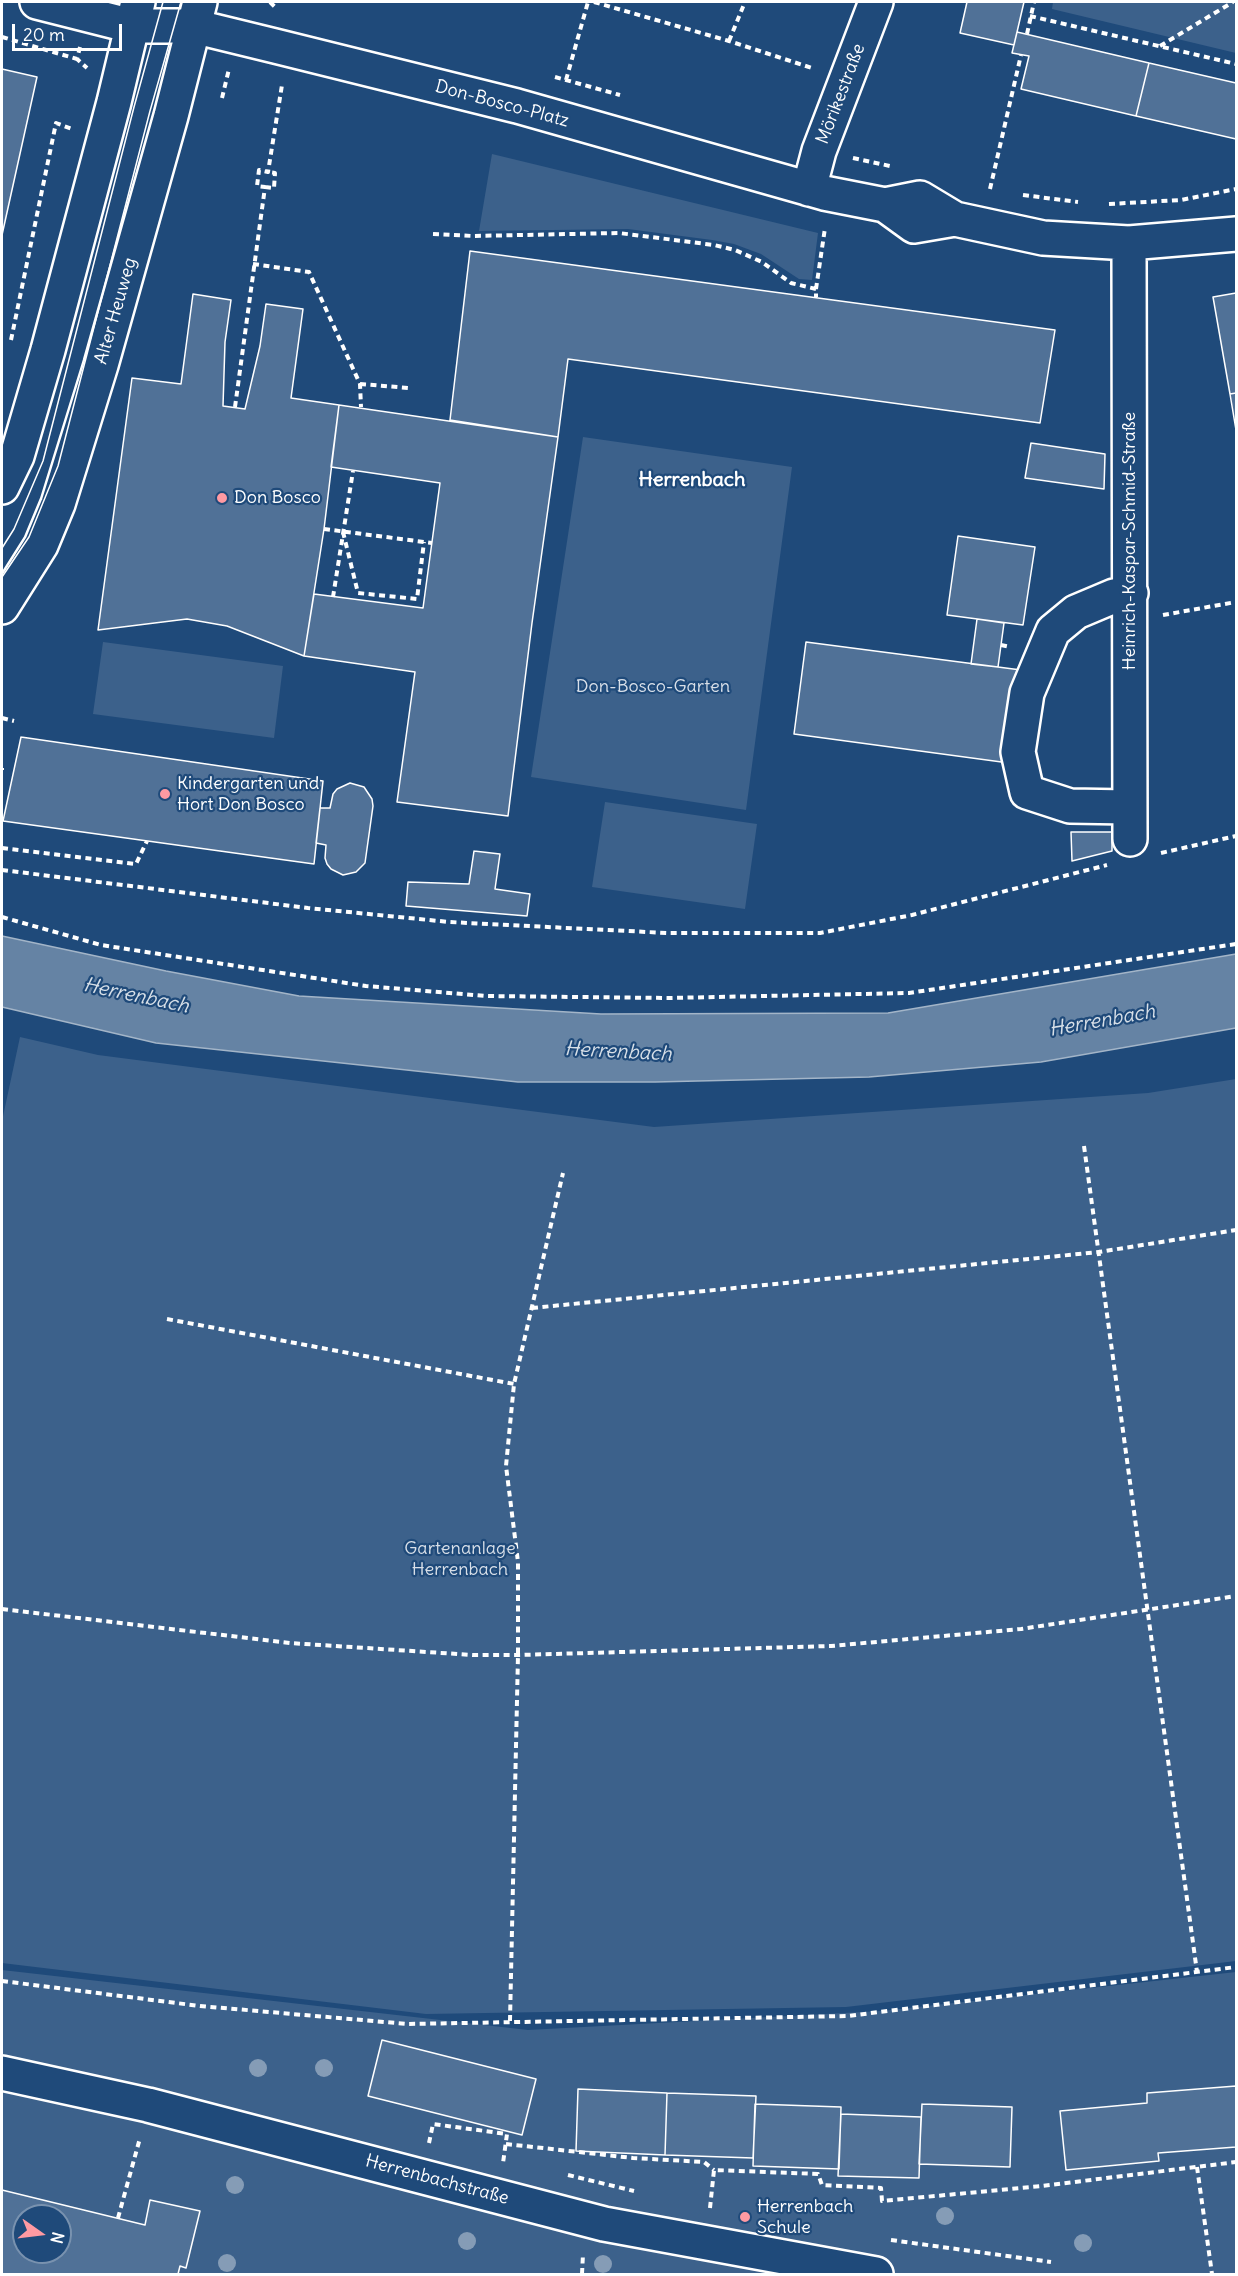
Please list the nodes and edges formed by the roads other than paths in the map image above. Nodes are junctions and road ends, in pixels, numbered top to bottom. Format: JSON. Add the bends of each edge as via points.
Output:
{"nodes":[{"id":1,"x":37,"y":2,"type":"edge"},
{"id":2,"x":165,"y":2,"type":"edge"},
{"id":3,"x":876,"y":2,"type":"edge"},
{"id":4,"x":135,"y":14,"type":"edge"},
{"id":5,"x":196,"y":14,"type":"edge"},
{"id":6,"x":809,"y":189,"type":"junction"},
{"id":7,"x":1236,"y":234,"type":"edge"},
{"id":8,"x":1129,"y":243,"type":"junction"},
{"id":9,"x":2,"y":487,"type":"edge"},
{"id":10,"x":2,"y":607,"type":"edge"},
{"id":11,"x":1131,"y":607,"type":"junction"},
{"id":12,"x":2,"y":2073,"type":"edge"},
{"id":13,"x":876,"y":2274,"type":"edge"}],
"edges":[{"from":1,"to":4,"type":"street"},
{"from":2,"to":5,"type":"street"},
{"from":3,"to":6,"type":"street","name":"Mörikestraße","via":[[819,151]]},
{"from":4,"to":5,"type":"street"},
{"from":4,"to":9,"type":"street","via":[[48,350],[17,456]]},
{"from":5,"to":6,"type":"street","name":"Don-Bosco-Platz"},
{"from":5,"to":10,"type":"street","name":"Alter Heuweg","via":[[101,365],[58,504],[41,545]]},
{"from":6,"to":8,"type":"street","name":"Don-Bosco-Platz","via":[[885,205],[920,198],[955,219],[1043,238]]},
{"from":7,"to":8,"type":"street"},
{"from":8,"to":11,"type":"street","name":"Heinrich-Kaspar-Schmid-Straße"},
{"from":11,"to":11,"type":"street","name":"Heinrich-Kaspar-Schmid-Straße","via":[[1114,596],[1076,612],[1053,631],[1026,693],[1018,752],[1027,792],[1070,806],[1131,841]]},
{"from":12,"to":13,"type":"street","name":"Herrenbachstraße","via":[[148,2105],[604,2224]]}]}
